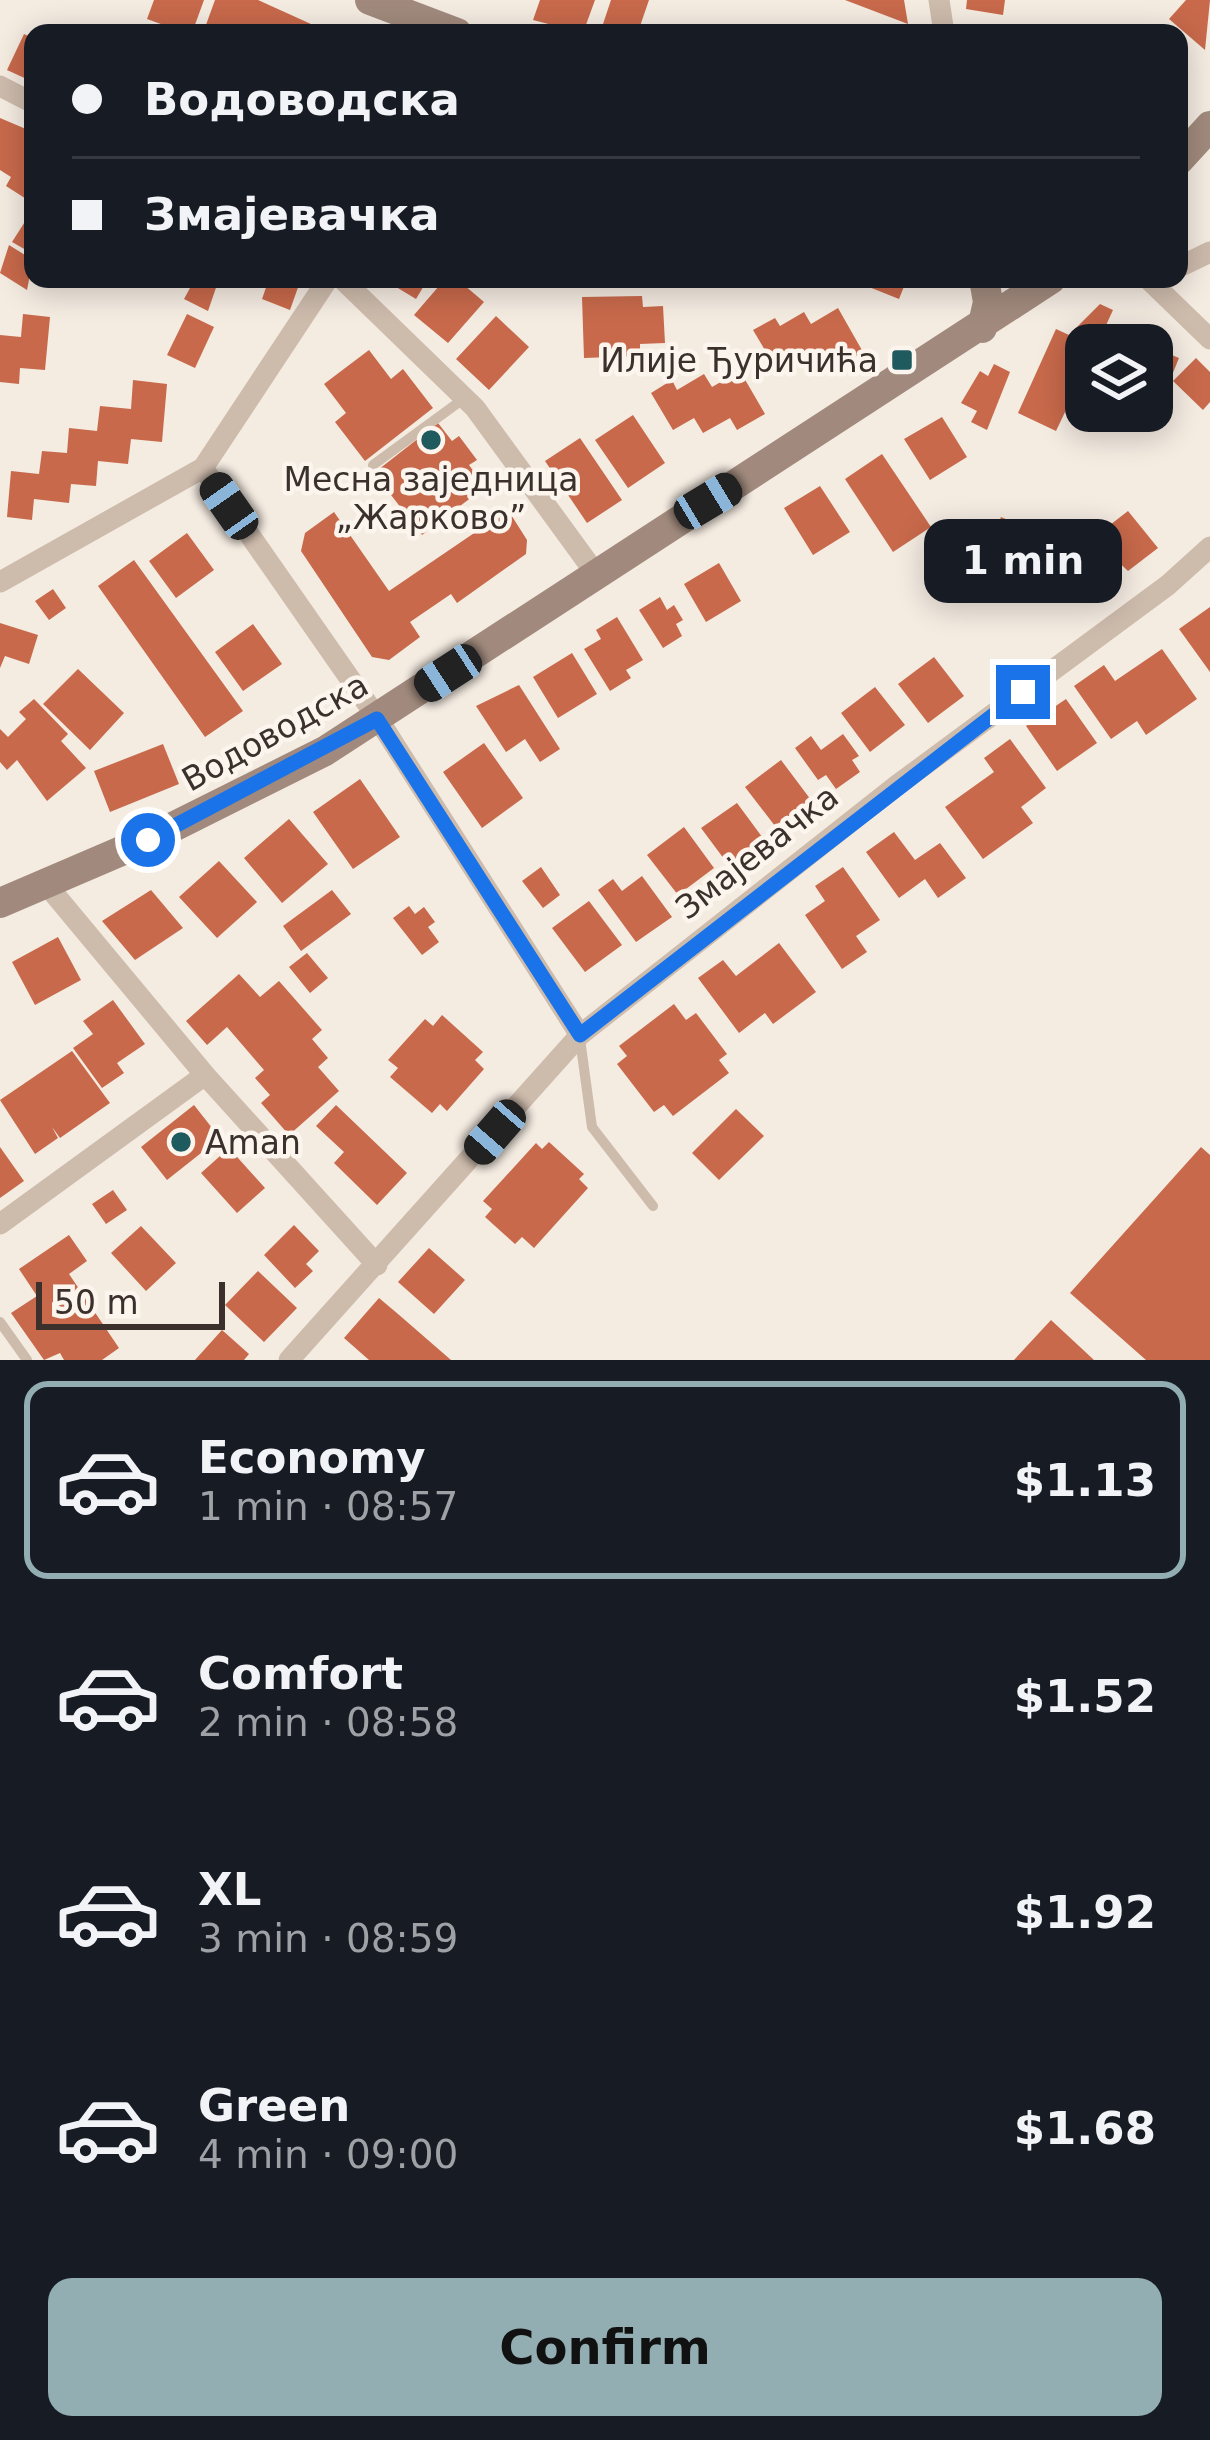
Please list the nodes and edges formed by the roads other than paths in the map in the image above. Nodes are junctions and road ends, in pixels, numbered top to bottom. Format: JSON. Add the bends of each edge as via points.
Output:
{"nodes":[{"id":1,"x":370,"y":0,"type":"edge"},
{"id":2,"x":433,"y":24,"type":"edge"},
{"id":3,"x":1210,"y":126,"type":"edge"},
{"id":4,"x":1188,"y":150,"type":"edge"},
{"id":5,"x":322,"y":288,"type":"edge"},
{"id":6,"x":351,"y":288,"type":"edge"},
{"id":7,"x":986,"y":288,"type":"edge"},
{"id":8,"x":1031,"y":288,"type":"edge"},
{"id":9,"x":1160,"y":288,"type":"edge"},
{"id":10,"x":982,"y":328,"type":"junction"},
{"id":11,"x":1210,"y":339,"type":"edge"},
{"id":12,"x":466,"y":397,"type":"junction"},
{"id":13,"x":373,"y":466,"type":"dead end"},
{"id":14,"x":202,"y":468,"type":"junction"},
{"id":15,"x":1210,"y":547,"type":"edge"},
{"id":16,"x":2,"y":574,"type":"edge"},
{"id":17,"x":596,"y":574,"type":"junction"},
{"id":18,"x":377,"y":719,"type":"junction"},
{"id":19,"x":46,"y":884,"type":"junction"},
{"id":20,"x":0,"y":903,"type":"edge"},
{"id":21,"x":580,"y":1035,"type":"junction"},
{"id":22,"x":206,"y":1075,"type":"junction"},
{"id":23,"x":652,"y":1206,"type":"dead end"},
{"id":24,"x":0,"y":1224,"type":"edge"},
{"id":25,"x":377,"y":1265,"type":"junction"},
{"id":26,"x":0,"y":1322,"type":"edge"},
{"id":27,"x":27,"y":1360,"type":"edge"},
{"id":28,"x":289,"y":1360,"type":"edge"}],
"edges":[{"from":1,"to":2,"type":"street"},
{"from":3,"to":4,"type":"street"},
{"from":5,"to":14,"type":"street"},
{"from":6,"to":12,"type":"street"},
{"from":7,"to":10,"type":"street"},
{"from":8,"to":10,"type":"street","name":"Водоводска"},
{"from":9,"to":11,"type":"street"},
{"from":10,"to":17,"type":"street","name":"Водоводска"},
{"from":12,"to":13,"type":"lane"},
{"from":12,"to":17,"type":"street"},
{"from":14,"to":16,"type":"street"},
{"from":14,"to":18,"type":"street"},
{"from":15,"to":21,"type":"street","name":"Змајевачка"},
{"from":17,"to":18,"type":"street","name":"Водоводска"},
{"from":18,"to":19,"type":"street","name":"Водоводска","via":[[228,802]]},
{"from":18,"to":21,"type":"street"},
{"from":19,"to":20,"type":"street","name":"Водоводска"},
{"from":19,"to":22,"type":"street"},
{"from":21,"to":23,"type":"lane","via":[[592,1127]]},
{"from":21,"to":25,"type":"street","name":"Змајевачка"},
{"from":22,"to":24,"type":"street"},
{"from":22,"to":25,"type":"street"},
{"from":25,"to":28,"type":"street","name":"Змајевачка"},
{"from":26,"to":27,"type":"lane"}]}
